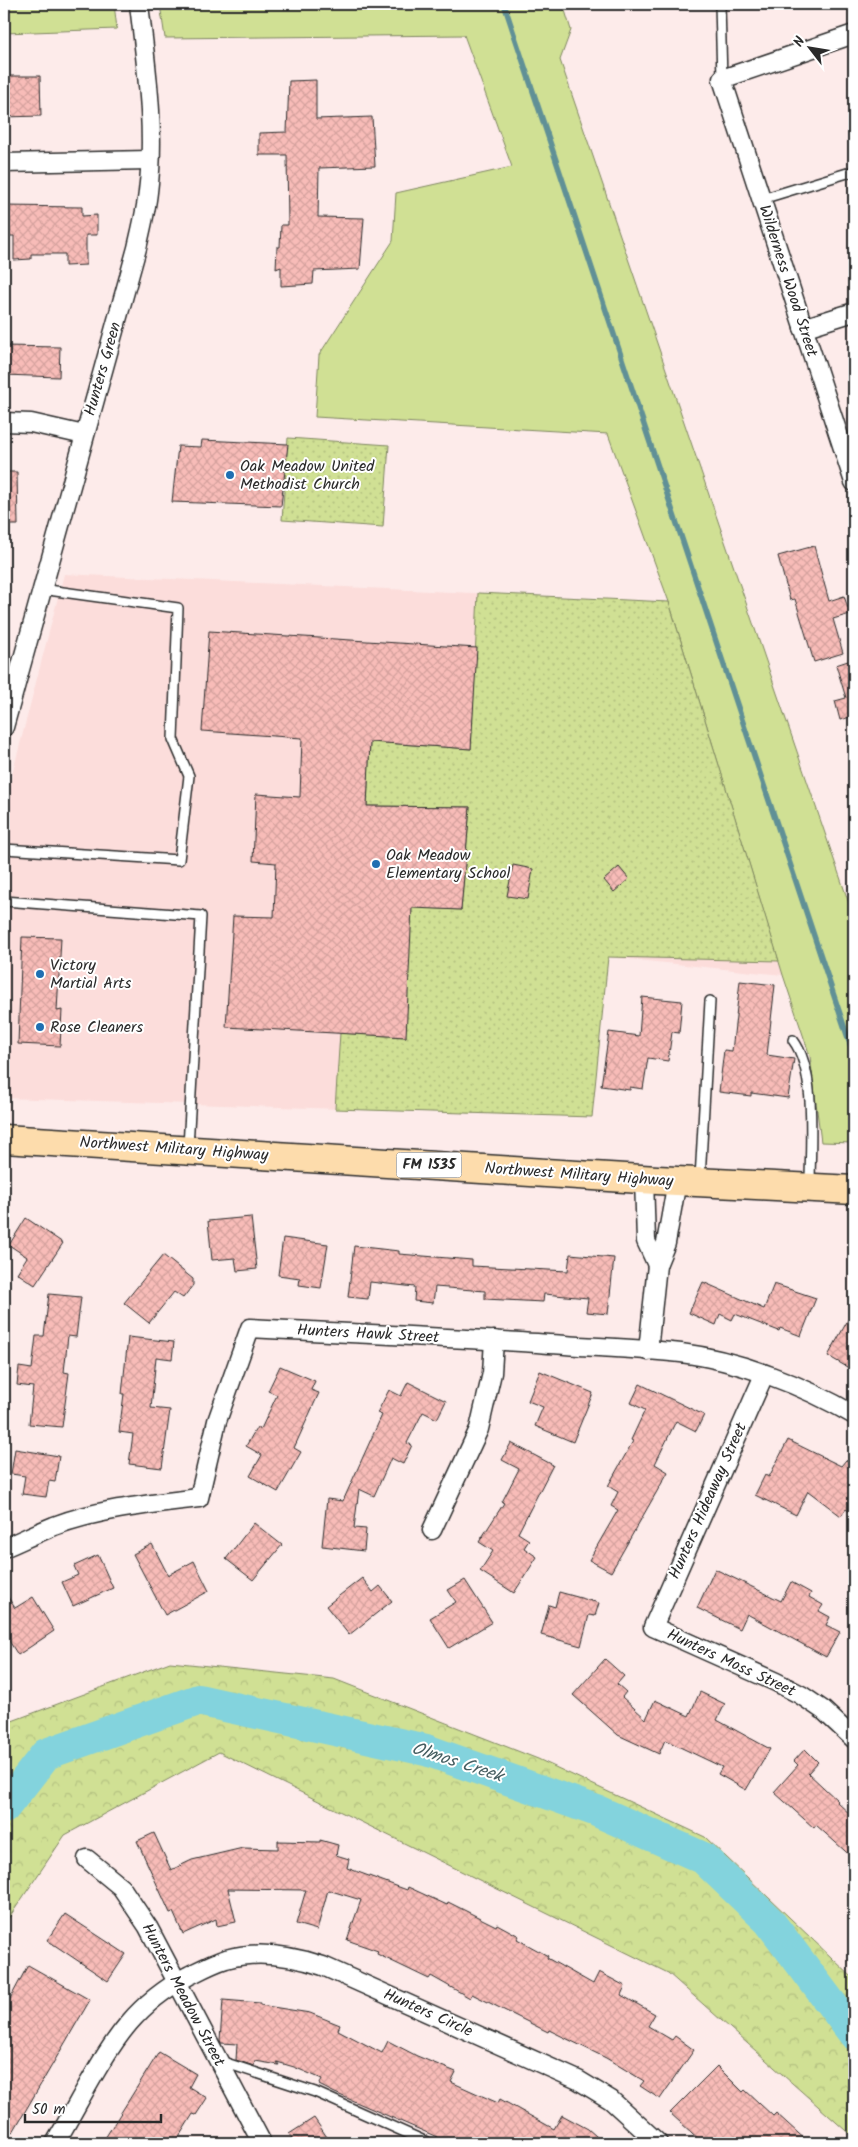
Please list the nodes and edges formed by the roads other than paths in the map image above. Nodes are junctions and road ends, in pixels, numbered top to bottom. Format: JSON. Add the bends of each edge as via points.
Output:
{"nodes":[{"id":1,"x":139,"y":4,"type":"edge"},
{"id":2,"x":720,"y":4,"type":"edge"},
{"id":3,"x":854,"y":34,"type":"edge"},
{"id":4,"x":722,"y":80,"type":"junction"},
{"id":5,"x":149,"y":160,"type":"junction"},
{"id":6,"x":4,"y":163,"type":"edge"},
{"id":7,"x":854,"y":171,"type":"edge"},
{"id":8,"x":762,"y":199,"type":"junction"},
{"id":9,"x":854,"y":312,"type":"edge"},
{"id":10,"x":803,"y":328,"type":"junction"},
{"id":11,"x":4,"y":422,"type":"edge"},
{"id":12,"x":84,"y":435,"type":"junction"},
{"id":13,"x":850,"y":454,"type":"edge"},
{"id":14,"x":854,"y":482,"type":"edge"},
{"id":15,"x":42,"y":589,"type":"junction"},
{"id":16,"x":9,"y":690,"type":"edge"},
{"id":17,"x":4,"y":727,"type":"edge"},
{"id":18,"x":4,"y":849,"type":"edge"},
{"id":19,"x":4,"y":901,"type":"edge"},
{"id":20,"x":710,"y":1001,"type":"dead end"},
{"id":21,"x":793,"y":1040,"type":"dead end"},
{"id":22,"x":4,"y":1139,"type":"edge"},
{"id":23,"x":188,"y":1150,"type":"junction"},
{"id":24,"x":644,"y":1179,"type":"junction"},
{"id":25,"x":688,"y":1181,"type":"junction"},
{"id":26,"x":810,"y":1187,"type":"junction"},
{"id":27,"x":854,"y":1190,"type":"edge"},
{"id":28,"x":657,"y":1265,"type":"junction"},
{"id":29,"x":494,"y":1340,"type":"junction"},
{"id":30,"x":648,"y":1351,"type":"junction"},
{"id":31,"x":764,"y":1375,"type":"junction"},
{"id":32,"x":854,"y":1415,"type":"edge"},
{"id":33,"x":432,"y":1530,"type":"dead end"},
{"id":34,"x":4,"y":1548,"type":"edge"},
{"id":35,"x":653,"y":1627,"type":"joint"},
{"id":36,"x":854,"y":1739,"type":"edge"},
{"id":37,"x":88,"y":1859,"type":"dead end"},
{"id":38,"x":177,"y":1982,"type":"junction"},
{"id":39,"x":219,"y":2061,"type":"junction"},
{"id":40,"x":56,"y":2143,"type":"edge"},
{"id":41,"x":262,"y":2143,"type":"edge"},
{"id":42,"x":429,"y":2143,"type":"edge"},
{"id":43,"x":658,"y":2143,"type":"edge"}],
"edges":[{"from":1,"to":5,"type":"street","name":"Hunters Green","via":[[150,108]]},
{"from":2,"to":4,"type":"lane"},
{"from":3,"to":4,"type":"street"},
{"from":4,"to":8,"type":"street","name":"Wilderness Wood Street"},
{"from":5,"to":6,"type":"street"},
{"from":5,"to":12,"type":"street","name":"Hunters Green","via":[[148,191],[137,248]]},
{"from":7,"to":8,"type":"lane"},
{"from":8,"to":10,"type":"street","name":"Wilderness Wood Street"},
{"from":9,"to":10,"type":"street"},
{"from":10,"to":13,"type":"street","name":"Wilderness Wood Street"},
{"from":11,"to":12,"type":"street","via":[[32,423]]},
{"from":12,"to":15,"type":"street","name":"Hunters Green"},
{"from":13,"to":14,"type":"street","name":"Wilderness Wood Street"},
{"from":15,"to":16,"type":"street","name":"Hunters Green"},
{"from":15,"to":18,"type":"lane","via":[[178,608],[173,739],[189,776],[179,860]]},
{"from":16,"to":17,"type":"street","name":"Hunters Green"},
{"from":19,"to":23,"type":"lane","via":[[200,916]]},
{"from":20,"to":25,"type":"lane"},
{"from":21,"to":26,"type":"lane","via":[[806,1068],[810,1098]]},
{"from":22,"to":23,"type":"main road","name":"Northwest Military Highway","number":"FM 1535"},
{"from":23,"to":24,"type":"main road","name":"Northwest Military Highway","number":"FM 1535"},
{"from":24,"to":25,"type":"main road","name":"Northwest Military Highway","number":"FM 1535"},
{"from":24,"to":28,"type":"street","via":[[646,1241]]},
{"from":25,"to":26,"type":"main road","name":"Northwest Military Highway","number":"FM 1535"},
{"from":25,"to":28,"type":"street"},
{"from":26,"to":27,"type":"main road","name":"Northwest Military Highway","number":"FM 1535"},
{"from":28,"to":30,"type":"street"},
{"from":29,"to":30,"type":"street","name":"Hunters Hawk Street"},
{"from":29,"to":33,"type":"street","via":[[492,1373],[479,1429]]},
{"from":29,"to":34,"type":"street","name":"Hunters Hawk Street","via":[[250,1328],[217,1421],[198,1498],[95,1515],[55,1526]]},
{"from":30,"to":31,"type":"street","name":"Hunters Hawk Street","via":[[682,1353]]},
{"from":31,"to":32,"type":"street","name":"Hunters Hawk Street","via":[[788,1382]]},
{"from":31,"to":35,"type":"street","name":"Hunters Hideaway Street"},
{"from":35,"to":36,"type":"street","name":"Hunters Moss Street","via":[[801,1695],[823,1710]]},
{"from":37,"to":38,"type":"street","name":"Hunters Meadow Street","via":[[121,1887],[148,1926]]},
{"from":38,"to":39,"type":"street","name":"Hunters Meadow Street"},
{"from":38,"to":40,"type":"street","name":"Hunters Circle","via":[[143,2008],[118,2037]]},
{"from":38,"to":43,"type":"street","name":"Hunters Circle","via":[[226,1959],[248,1955],[298,1958],[323,1966],[578,2080],[611,2100]]},
{"from":39,"to":41,"type":"street","name":"Hunters Meadow Street"},
{"from":39,"to":42,"type":"lane","via":[[315,2092]]}]}
